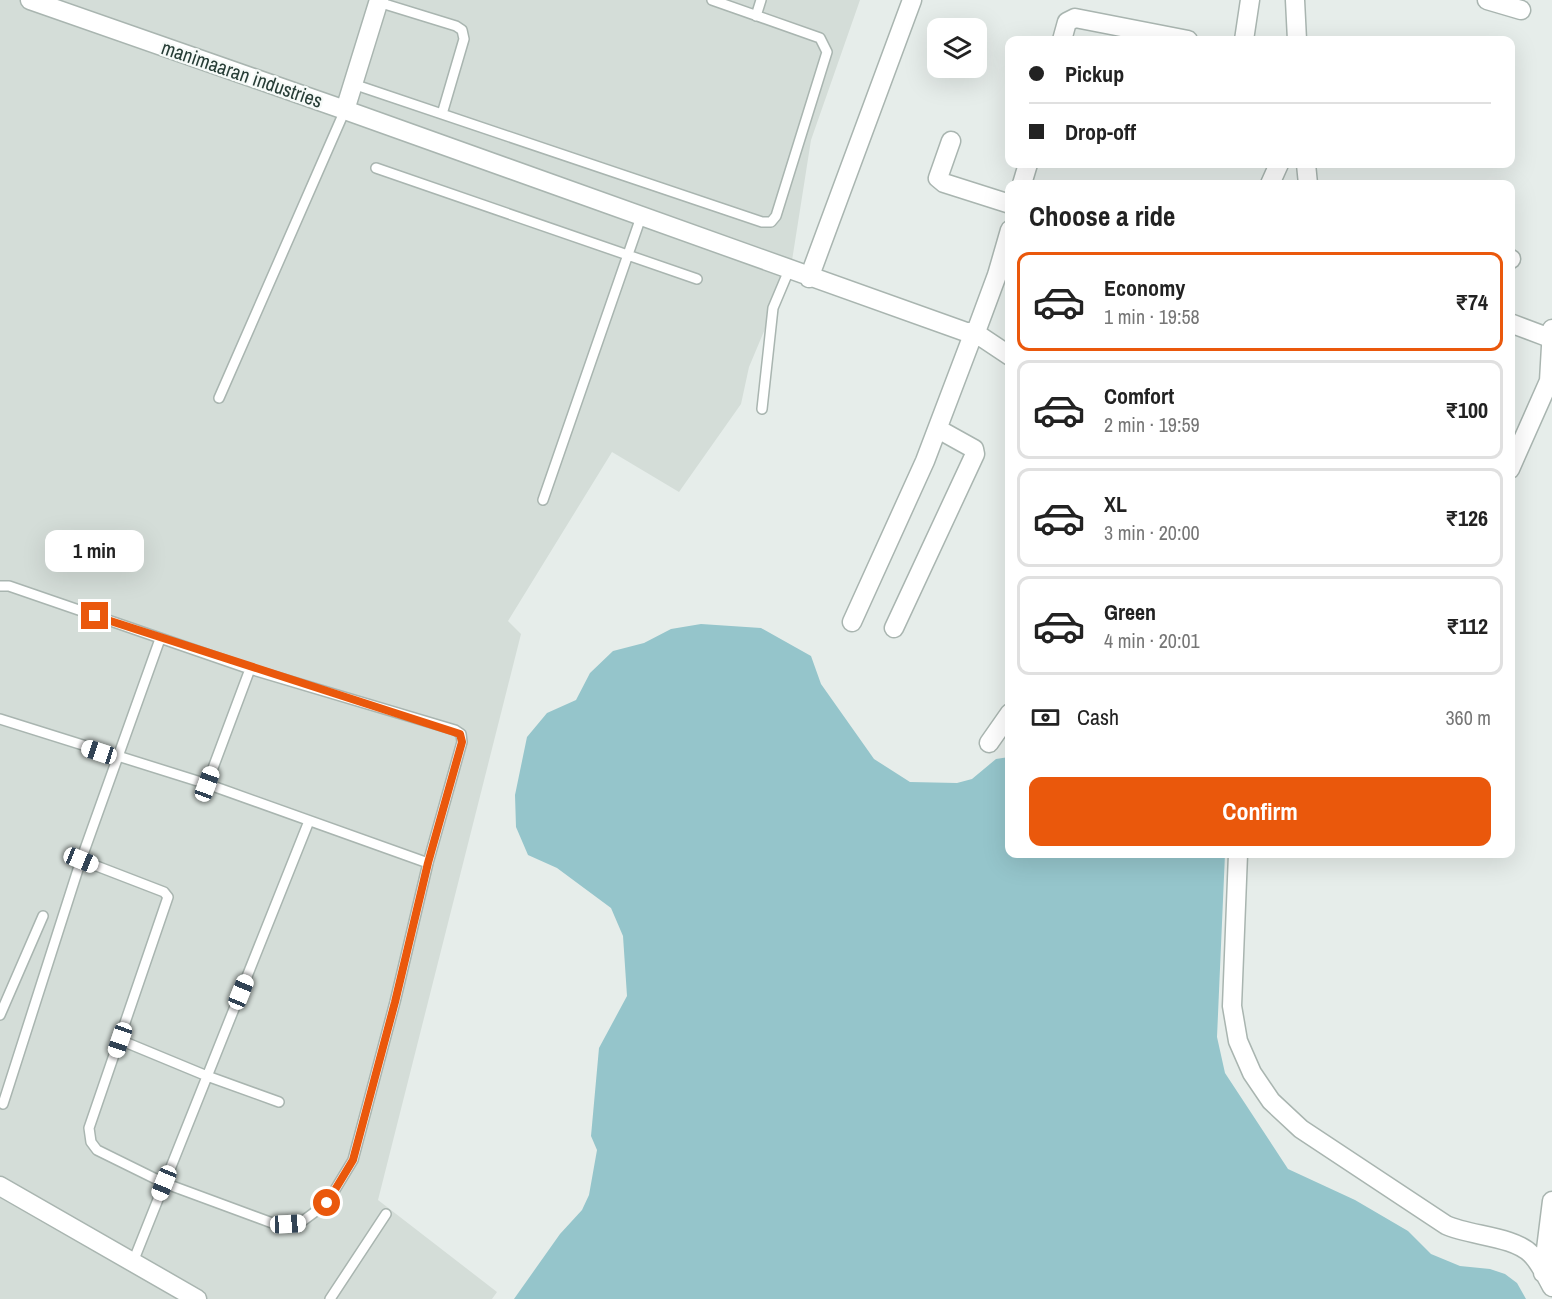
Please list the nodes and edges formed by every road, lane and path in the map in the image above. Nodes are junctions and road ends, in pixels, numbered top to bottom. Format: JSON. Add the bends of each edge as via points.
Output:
{"nodes":[{"id":1,"x":30,"y":0,"type":"edge"},
{"id":2,"x":712,"y":0,"type":"edge"},
{"id":3,"x":761,"y":0,"type":"edge"},
{"id":4,"x":912,"y":0,"type":"edge"},
{"id":5,"x":1250,"y":0,"type":"edge"},
{"id":6,"x":1295,"y":0,"type":"edge"},
{"id":7,"x":1488,"y":0,"type":"edge"},
{"id":8,"x":379,"y":1,"type":"edge"},
{"id":9,"x":1071,"y":9,"type":"edge"},
{"id":10,"x":1521,"y":10,"type":"dead end"},
{"id":11,"x":756,"y":16,"type":"junction"},
{"id":12,"x":1063,"y":36,"type":"edge"},
{"id":13,"x":1173,"y":36,"type":"edge"},
{"id":14,"x":1245,"y":36,"type":"edge"},
{"id":15,"x":1297,"y":36,"type":"edge"},
{"id":16,"x":353,"y":84,"type":"junction"},
{"id":17,"x":345,"y":110,"type":"junction"},
{"id":18,"x":442,"y":114,"type":"junction"},
{"id":19,"x":951,"y":141,"type":"dead end"},
{"id":20,"x":376,"y":168,"type":"dead end"},
{"id":21,"x":1005,"y":202,"type":"edge"},
{"id":22,"x":641,"y":217,"type":"junction"},
{"id":23,"x":1005,"y":247,"type":"edge"},
{"id":24,"x":628,"y":255,"type":"junction"},
{"id":25,"x":789,"y":270,"type":"junction"},
{"id":26,"x":809,"y":278,"type":"junction"},
{"id":27,"x":697,"y":279,"type":"dead end"},
{"id":28,"x":1515,"y":325,"type":"edge"},
{"id":29,"x":974,"y":332,"type":"junction"},
{"id":30,"x":1551,"y":343,"type":"edge"},
{"id":31,"x":1005,"y":353,"type":"edge"},
{"id":32,"x":219,"y":398,"type":"dead end"},
{"id":33,"x":762,"y":409,"type":"dead end"},
{"id":34,"x":938,"y":429,"type":"junction"},
{"id":35,"x":1515,"y":459,"type":"edge"},
{"id":36,"x":543,"y":500,"type":"dead end"},
{"id":37,"x":0,"y":586,"type":"edge"},
{"id":38,"x":852,"y":622,"type":"dead end"},
{"id":39,"x":894,"y":628,"type":"dead end"},
{"id":40,"x":160,"y":639,"type":"junction"},
{"id":41,"x":250,"y":669,"type":"junction"},
{"id":42,"x":0,"y":720,"type":"edge"},
{"id":43,"x":1005,"y":720,"type":"edge"},
{"id":44,"x":989,"y":743,"type":"dead end"},
{"id":45,"x":119,"y":758,"type":"junction"},
{"id":46,"x":207,"y":784,"type":"junction"},
{"id":47,"x":309,"y":821,"type":"junction"},
{"id":48,"x":1238,"y":858,"type":"edge"},
{"id":49,"x":81,"y":860,"type":"junction"},
{"id":50,"x":428,"y":863,"type":"junction"},
{"id":51,"x":43,"y":916,"type":"dead end"},
{"id":52,"x":0,"y":1015,"type":"edge"},
{"id":53,"x":120,"y":1040,"type":"junction"},
{"id":54,"x":207,"y":1077,"type":"junction"},
{"id":55,"x":279,"y":1102,"type":"dead end"},
{"id":56,"x":3,"y":1104,"type":"dead end"},
{"id":57,"x":164,"y":1183,"type":"junction"},
{"id":58,"x":0,"y":1186,"type":"edge"},
{"id":59,"x":1552,"y":1201,"type":"edge"},
{"id":60,"x":386,"y":1214,"type":"dead end"},
{"id":61,"x":133,"y":1262,"type":"junction"},
{"id":62,"x":1548,"y":1280,"type":"edge"},
{"id":63,"x":197,"y":1299,"type":"edge"},
{"id":64,"x":330,"y":1299,"type":"edge"}],
"edges":[{"from":1,"to":17,"type":"street","name":"manimaaran industries"},
{"from":2,"to":11,"type":"lane"},
{"from":3,"to":11,"type":"lane"},
{"from":4,"to":26,"type":"street"},
{"from":5,"to":14,"type":"street"},
{"from":6,"to":15,"type":"street"},
{"from":7,"to":10,"type":"street"},
{"from":8,"to":16,"type":"street","name":"manimaaran industries"},
{"from":8,"to":18,"type":"lane","via":[[462,30],[464,39]]},
{"from":9,"to":12,"type":"street"},
{"from":9,"to":13,"type":"street"},
{"from":11,"to":18,"type":"lane","via":[[820,38],[827,52],[771,222]]},
{"from":16,"to":17,"type":"street","name":"manimaaran industries"},
{"from":16,"to":18,"type":"lane"},
{"from":17,"to":22,"type":"street"},
{"from":17,"to":32,"type":"lane"},
{"from":19,"to":21,"type":"street","via":[[938,178]]},
{"from":20,"to":24,"type":"lane"},
{"from":22,"to":24,"type":"lane"},
{"from":22,"to":25,"type":"street"},
{"from":23,"to":29,"type":"street"},
{"from":24,"to":27,"type":"lane"},
{"from":24,"to":36,"type":"lane"},
{"from":25,"to":26,"type":"street"},
{"from":25,"to":33,"type":"lane","via":[[773,308]]},
{"from":26,"to":29,"type":"street"},
{"from":28,"to":30,"type":"street"},
{"from":29,"to":31,"type":"street"},
{"from":29,"to":34,"type":"street"},
{"from":30,"to":35,"type":"street","via":[[1549,381]]},
{"from":34,"to":38,"type":"street"},
{"from":34,"to":39,"type":"street","via":[[974,449],[975,454]]},
{"from":37,"to":40,"type":"lane"},
{"from":40,"to":41,"type":"lane"},
{"from":40,"to":45,"type":"lane"},
{"from":41,"to":46,"type":"lane"},
{"from":41,"to":50,"type":"lane","via":[[460,734],[462,742]]},
{"from":42,"to":45,"type":"lane"},
{"from":43,"to":44,"type":"street"},
{"from":45,"to":46,"type":"lane"},
{"from":45,"to":49,"type":"lane"},
{"from":46,"to":47,"type":"lane"},
{"from":47,"to":50,"type":"lane"},
{"from":47,"to":54,"type":"lane"},
{"from":48,"to":62,"type":"street","via":[[1233,1005],[1238,1041],[1252,1074],[1271,1101],[1301,1129],[1446,1225],[1522,1247]]},
{"from":49,"to":53,"type":"lane","via":[[164,892],[168,897]]},
{"from":49,"to":56,"type":"lane"},
{"from":50,"to":57,"type":"lane","via":[[353,1160],[327,1203],[300,1223],[275,1224]]},
{"from":51,"to":52,"type":"lane"},
{"from":53,"to":54,"type":"lane"},
{"from":53,"to":57,"type":"lane","via":[[88,1135],[97,1150]]},
{"from":54,"to":55,"type":"lane"},
{"from":54,"to":57,"type":"lane"},
{"from":57,"to":61,"type":"lane"},
{"from":58,"to":61,"type":"street"},
{"from":59,"to":62,"type":"street"},
{"from":60,"to":64,"type":"lane"},
{"from":61,"to":63,"type":"street"}]}
